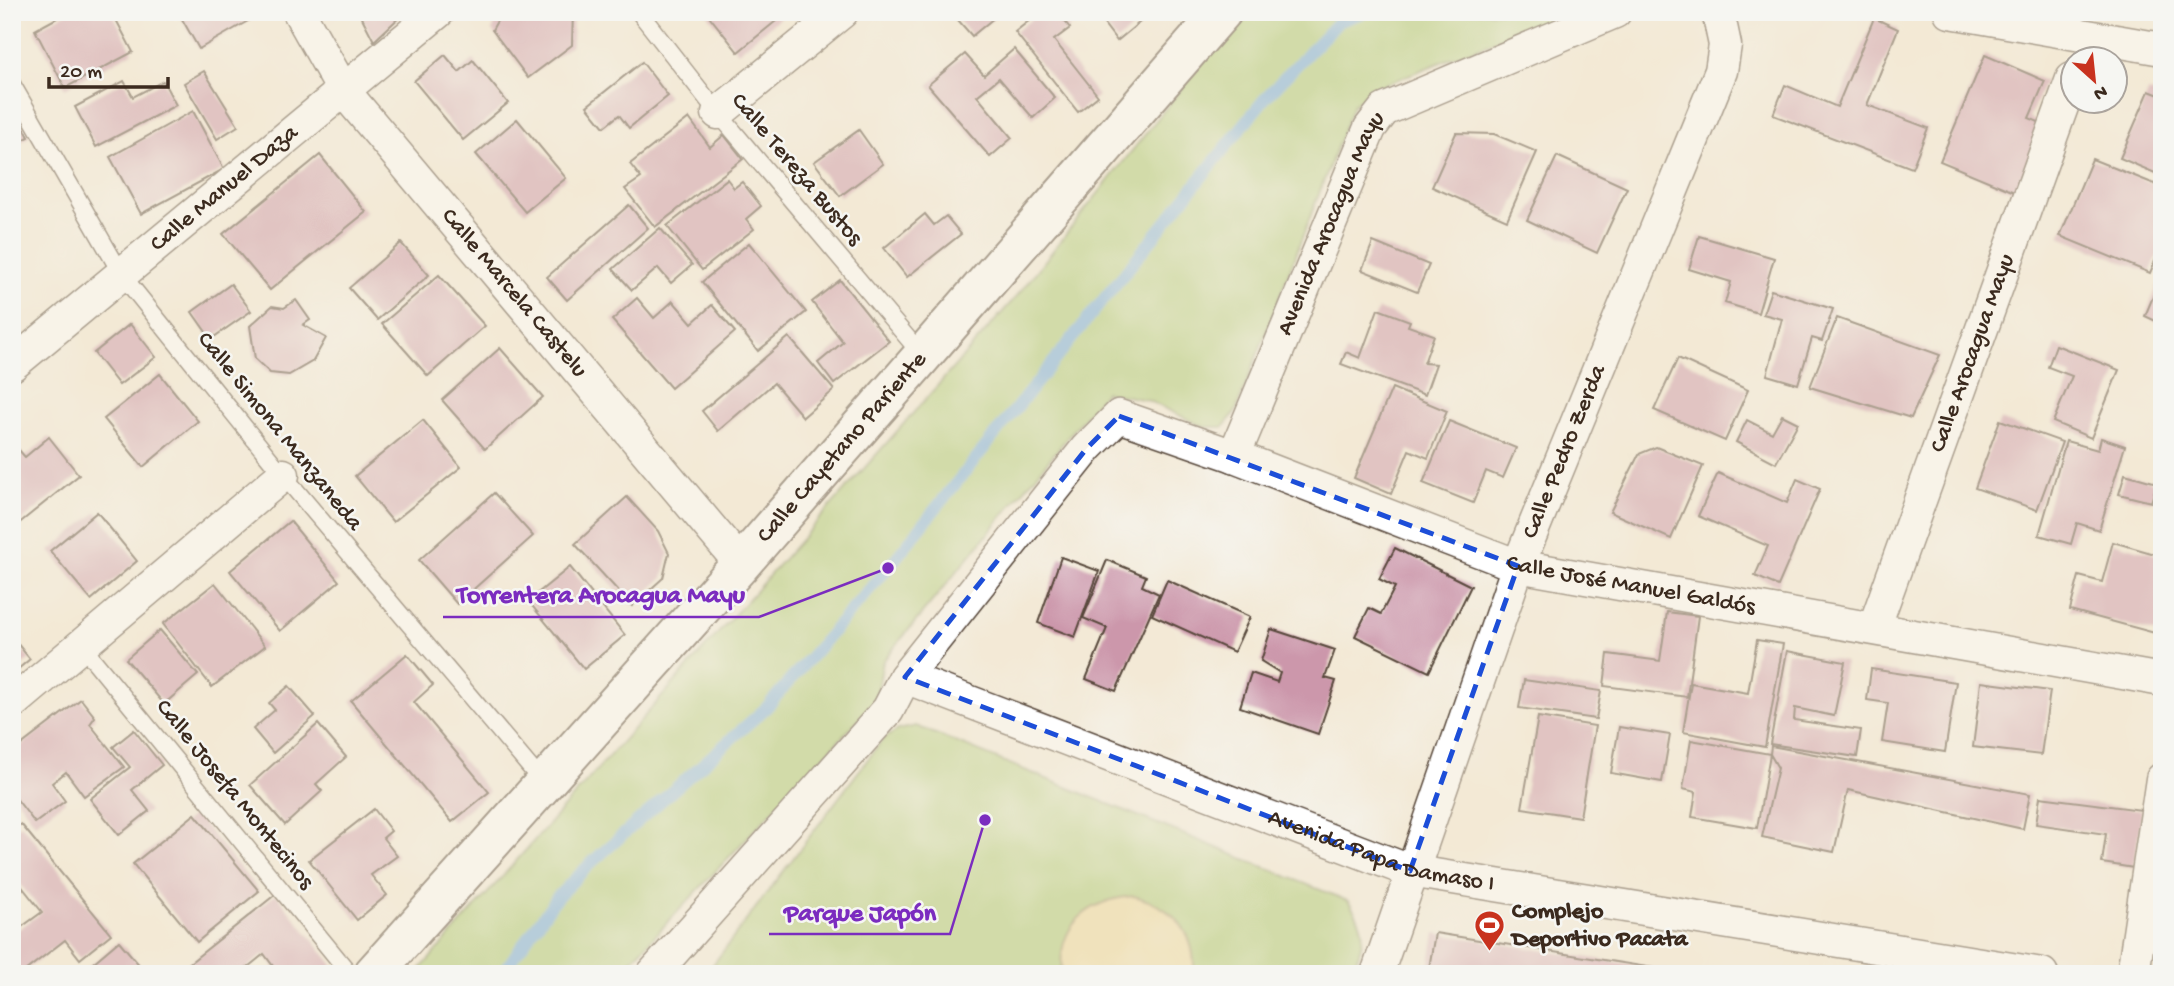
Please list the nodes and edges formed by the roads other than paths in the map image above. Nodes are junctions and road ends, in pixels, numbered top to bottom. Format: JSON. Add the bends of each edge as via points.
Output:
{"nodes":[{"id":1,"x":299,"y":12,"type":"edge"},
{"id":2,"x":438,"y":12,"type":"edge"},
{"id":3,"x":639,"y":12,"type":"edge"},
{"id":4,"x":842,"y":12,"type":"edge"},
{"id":5,"x":1222,"y":12,"type":"edge"},
{"id":6,"x":1615,"y":12,"type":"edge"},
{"id":7,"x":1718,"y":12,"type":"edge"},
{"id":8,"x":1950,"y":12,"type":"edge"},
{"id":9,"x":2088,"y":36,"type":"edge"},
{"id":10,"x":2162,"y":49,"type":"edge"},
{"id":11,"x":12,"y":84,"type":"edge"},
{"id":12,"x":343,"y":90,"type":"junction"},
{"id":13,"x":718,"y":113,"type":"junction"},
{"id":14,"x":2060,"y":116,"type":"edge"},
{"id":15,"x":122,"y":275,"type":"junction"},
{"id":16,"x":922,"y":355,"type":"junction"},
{"id":17,"x":12,"y":365,"type":"edge"},
{"id":18,"x":1234,"y":456,"type":"junction"},
{"id":19,"x":283,"y":475,"type":"junction"},
{"id":20,"x":741,"y":564,"type":"junction"},
{"id":21,"x":1517,"y":566,"type":"junction"},
{"id":22,"x":1874,"y":628,"type":"junction"},
{"id":23,"x":82,"y":646,"type":"junction"},
{"id":24,"x":905,"y":677,"type":"junction"},
{"id":25,"x":2162,"y":680,"type":"edge"},
{"id":26,"x":12,"y":704,"type":"edge"},
{"id":27,"x":2162,"y":779,"type":"edge"},
{"id":28,"x":545,"y":785,"type":"junction"},
{"id":29,"x":1410,"y":871,"type":"junction"},
{"id":30,"x":350,"y":974,"type":"edge"},
{"id":31,"x":373,"y":974,"type":"edge"},
{"id":32,"x":653,"y":974,"type":"edge"},
{"id":33,"x":1377,"y":974,"type":"edge"},
{"id":34,"x":2042,"y":974,"type":"edge"},
{"id":35,"x":2133,"y":974,"type":"edge"}],
"edges":[{"from":1,"to":12,"type":"street","name":"Calle Marcela Castelu"},
{"from":2,"to":12,"type":"street","name":"Calle Manuel Daza"},
{"from":3,"to":13,"type":"lane","name":"Calle Tereza Bustos"},
{"from":4,"to":13,"type":"street"},
{"from":5,"to":16,"type":"street","name":"Calle Cayetano Pariente"},
{"from":6,"to":18,"type":"street","name":"Avenida Arocagua Mayu","via":[[1384,110],[1370,128]]},
{"from":7,"to":21,"type":"street","name":"Calle Pedro Zerda","via":[[1725,46],[1721,71]]},
{"from":8,"to":9,"type":"street"},
{"from":9,"to":10,"type":"street"},
{"from":11,"to":15,"type":"lane","name":"Calle Simona Manzaneda"},
{"from":12,"to":15,"type":"street","name":"Calle Manuel Daza"},
{"from":12,"to":20,"type":"street","name":"Calle Marcela Castelu"},
{"from":13,"to":16,"type":"lane","name":"Calle Tereza Bustos"},
{"from":14,"to":22,"type":"street","name":"Calle Arocagua Mayu"},
{"from":15,"to":17,"type":"street","name":"Calle Manuel Daza"},
{"from":15,"to":19,"type":"lane","name":"Calle Simona Manzaneda"},
{"from":16,"to":20,"type":"street","name":"Calle Cayetano Pariente"},
{"from":18,"to":21,"type":"street","name":"Calle José Manuel Galdós"},
{"from":18,"to":24,"type":"street","name":"Calle José Manuel Galdós","via":[[1119,416],[1087,448]]},
{"from":19,"to":23,"type":"street"},
{"from":19,"to":28,"type":"lane","name":"Calle Simona Manzaneda"},
{"from":20,"to":28,"type":"street","name":"Calle Cayetano Pariente"},
{"from":21,"to":22,"type":"street","name":"Calle José Manuel Galdós"},
{"from":21,"to":29,"type":"street","name":"Calle Pedro Zerda"},
{"from":22,"to":25,"type":"street","name":"Calle José Manuel Galdós"},
{"from":23,"to":26,"type":"street"},
{"from":23,"to":30,"type":"lane","name":"Calle Josefa Montecinos"},
{"from":24,"to":29,"type":"street","name":"Avenida Papa Damaso I"},
{"from":24,"to":32,"type":"street","via":[[888,710]]},
{"from":27,"to":35,"type":"street"},
{"from":28,"to":31,"type":"street","name":"Calle Cayetano Pariente"},
{"from":29,"to":33,"type":"street","name":"Calle Pedro Zerda"},
{"from":29,"to":34,"type":"street","name":"Avenida Papa Damaso I"}]}
